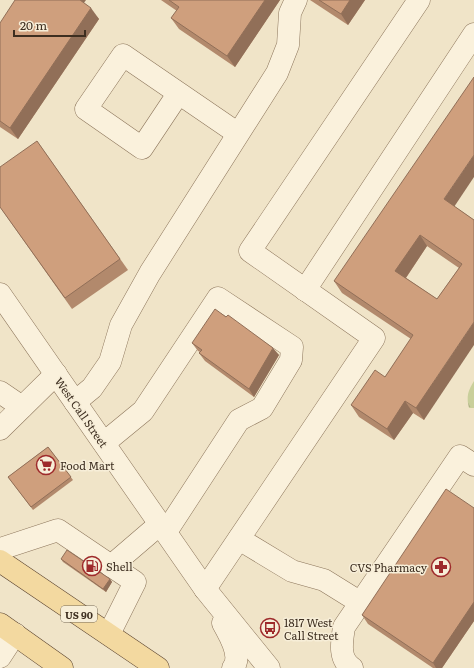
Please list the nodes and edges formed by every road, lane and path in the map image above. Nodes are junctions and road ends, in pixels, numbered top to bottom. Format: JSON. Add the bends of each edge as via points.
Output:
{"nodes":[{"id":1,"x":296,"y":0,"type":"edge"},
{"id":2,"x":419,"y":0,"type":"edge"},
{"id":3,"x":474,"y":34,"type":"edge"},
{"id":4,"x":178,"y":94,"type":"dead end"},
{"id":5,"x":237,"y":133,"type":"junction"},
{"id":6,"x":305,"y":290,"type":"junction"},
{"id":7,"x":0,"y":294,"type":"edge"},
{"id":8,"x":56,"y":374,"type":"junction"},
{"id":9,"x":0,"y":392,"type":"edge"},
{"id":10,"x":75,"y":402,"type":"junction"},
{"id":11,"x":22,"y":407,"type":"junction"},
{"id":12,"x":0,"y":429,"type":"edge"},
{"id":13,"x":104,"y":443,"type":"junction"},
{"id":14,"x":474,"y":465,"type":"edge"},
{"id":15,"x":163,"y":528,"type":"junction"},
{"id":16,"x":239,"y":539,"type":"junction"},
{"id":17,"x":0,"y":549,"type":"edge"},
{"id":18,"x":0,"y":561,"type":"edge"},
{"id":19,"x":111,"y":566,"type":"junction"},
{"id":20,"x":205,"y":589,"type":"junction"},
{"id":21,"x":361,"y":602,"type":"junction"},
{"id":22,"x":8,"y":629,"type":"edge"},
{"id":23,"x":109,"y":634,"type":"junction"},
{"id":24,"x":0,"y":657,"type":"edge"},
{"id":25,"x":62,"y":668,"type":"edge"},
{"id":26,"x":158,"y":668,"type":"edge"},
{"id":27,"x":233,"y":668,"type":"edge"},
{"id":28,"x":269,"y":668,"type":"edge"},
{"id":29,"x":352,"y":668,"type":"edge"}],
"edges":[{"from":1,"to":5,"type":"street","via":[[290,13],[288,44],[282,63]]},
{"from":2,"to":6,"type":"street","via":[[250,251]]},
{"from":3,"to":6,"type":"street"},
{"from":4,"to":5,"type":"street"},
{"from":5,"to":10,"type":"street","via":[[124,318],[110,362],[92,388]]},
{"from":6,"to":16,"type":"street","via":[[374,338]]},
{"from":7,"to":8,"type":"street","name":"West Call Street"},
{"from":8,"to":10,"type":"street","name":"West Call Street"},
{"from":8,"to":11,"type":"street"},
{"from":9,"to":11,"type":"street"},
{"from":10,"to":13,"type":"street","name":"West Call Street"},
{"from":11,"to":12,"type":"street"},
{"from":13,"to":15,"type":"street","name":"West Call Street"},
{"from":13,"to":15,"type":"street","via":[[144,411],[218,298],[292,347],[291,360],[262,408],[239,420]]},
{"from":14,"to":21,"type":"street","via":[[460,456]]},
{"from":15,"to":19,"type":"street"},
{"from":15,"to":20,"type":"street","name":"West Call Street"},
{"from":16,"to":20,"type":"street"},
{"from":16,"to":21,"type":"street","via":[[292,571],[324,580]]},
{"from":17,"to":19,"type":"street","via":[[58,530]]},
{"from":18,"to":23,"type":"main road","number":"US 90"},
{"from":19,"to":23,"type":"street","via":[[135,582]]},
{"from":20,"to":27,"type":"street","name":"West Call Street","via":[[236,648],[236,665]]},
{"from":20,"to":28,"type":"street","name":"West Call Street"},
{"from":21,"to":29,"type":"street","via":[[344,627],[341,650]]},
{"from":22,"to":24,"type":"street"},
{"from":22,"to":25,"type":"main road"},
{"from":23,"to":26,"type":"main road","number":"US 90"}]}
